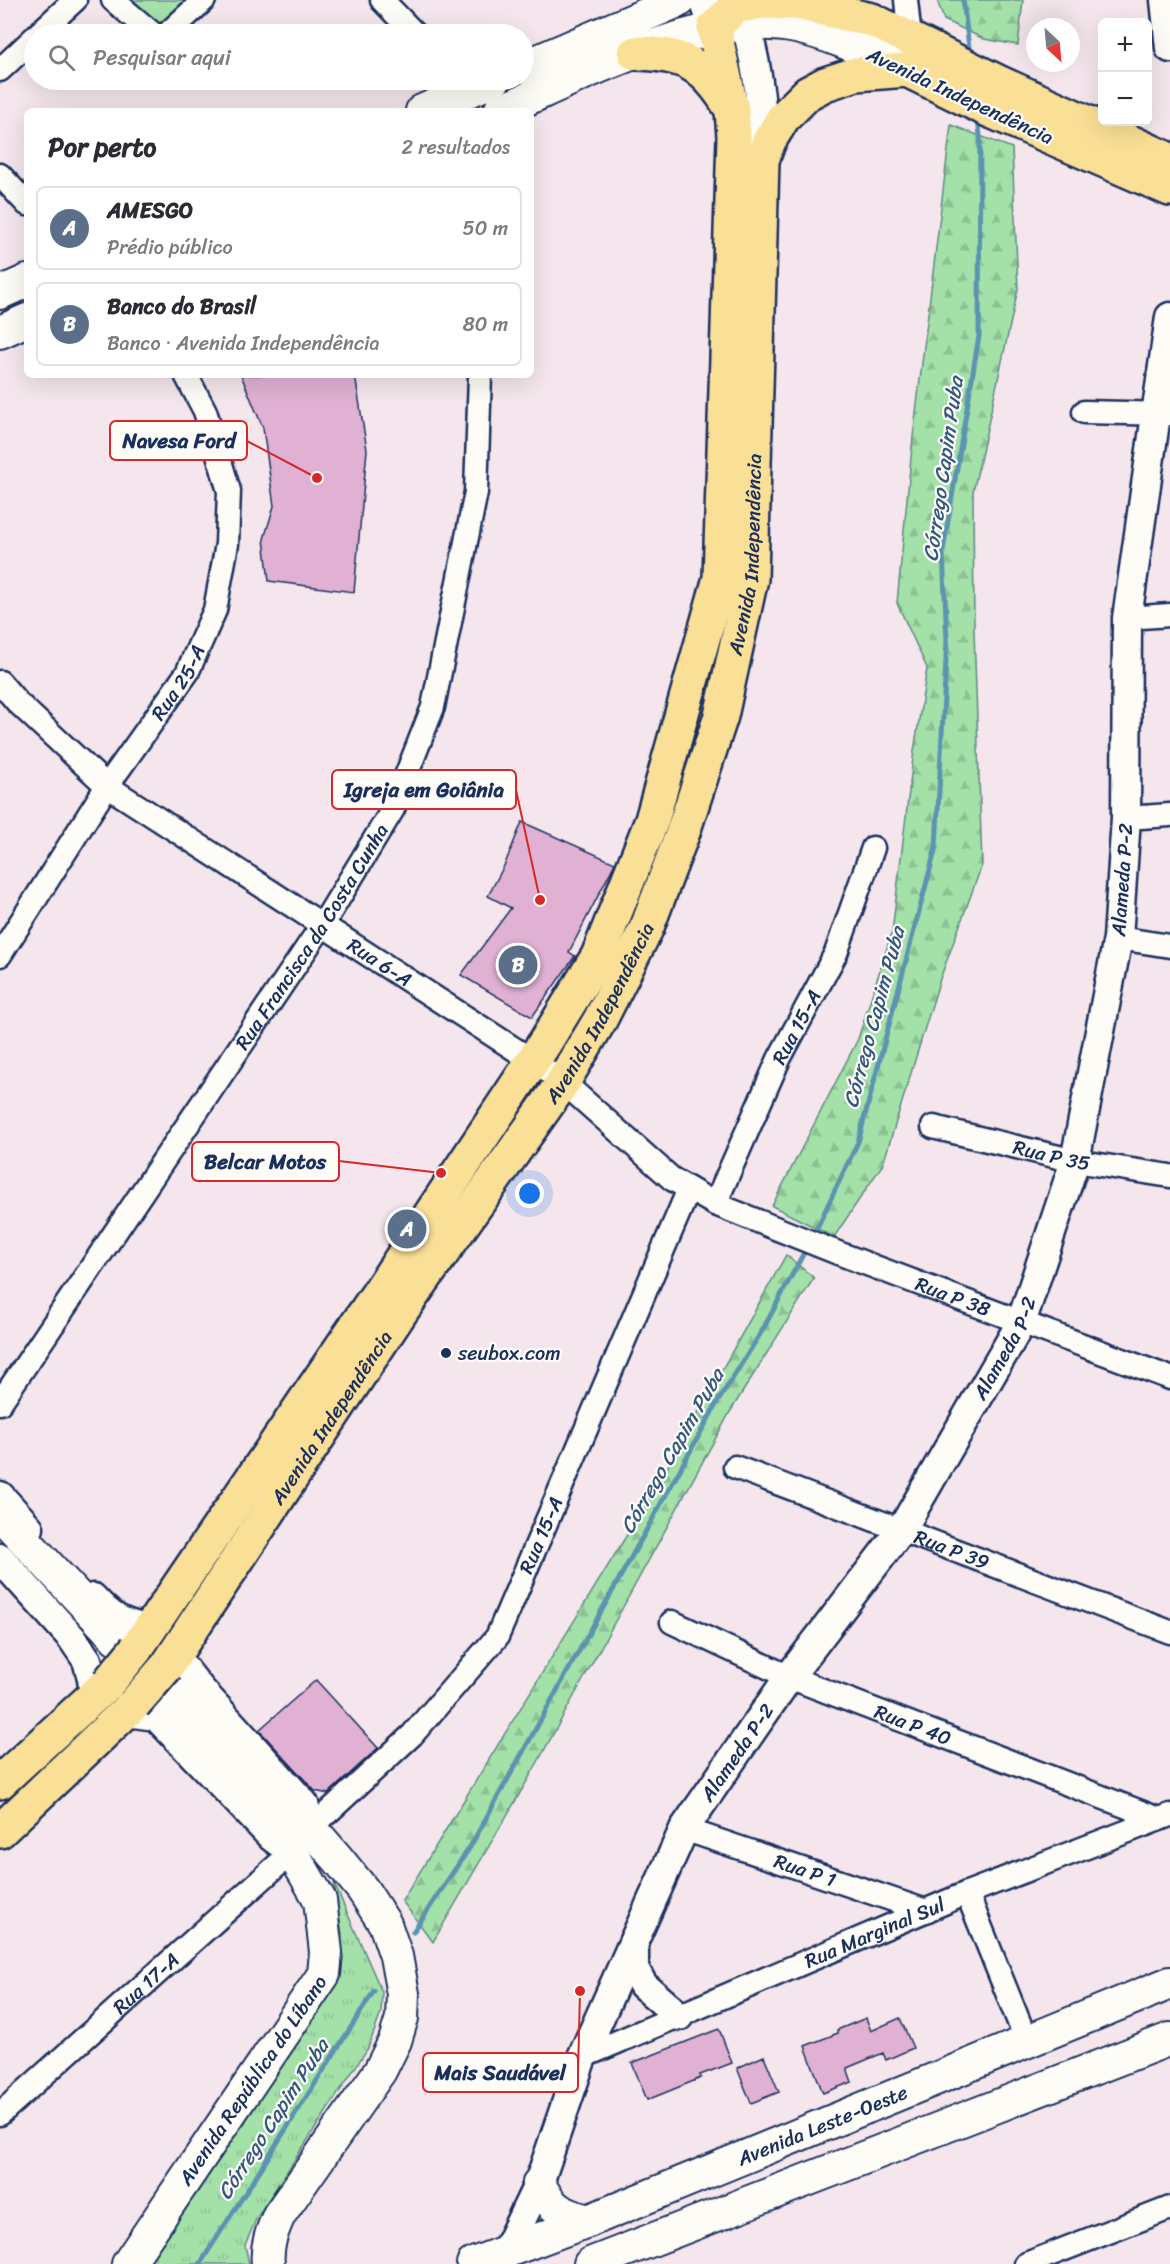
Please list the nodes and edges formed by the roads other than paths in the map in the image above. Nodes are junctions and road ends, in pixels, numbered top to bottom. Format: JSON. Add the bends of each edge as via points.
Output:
{"nodes":[{"id":1,"x":75,"y":0,"type":"edge"},
{"id":2,"x":112,"y":0,"type":"edge"},
{"id":3,"x":204,"y":0,"type":"edge"},
{"id":4,"x":382,"y":0,"type":"edge"},
{"id":5,"x":680,"y":0,"type":"edge"},
{"id":6,"x":833,"y":0,"type":"edge"},
{"id":7,"x":906,"y":0,"type":"edge"},
{"id":8,"x":1165,"y":0,"type":"edge"},
{"id":9,"x":647,"y":8,"type":"edge"},
{"id":10,"x":728,"y":11,"type":"edge"},
{"id":11,"x":872,"y":20,"type":"junction"},
{"id":12,"x":49,"y":24,"type":"edge"},
{"id":13,"x":141,"y":24,"type":"edge"},
{"id":14,"x":178,"y":24,"type":"edge"},
{"id":15,"x":405,"y":24,"type":"edge"},
{"id":16,"x":24,"y":47,"type":"edge"},
{"id":17,"x":1170,"y":48,"type":"edge"},
{"id":18,"x":634,"y":53,"type":"junction"},
{"id":19,"x":918,"y":59,"type":"junction"},
{"id":20,"x":534,"y":62,"type":"edge"},
{"id":21,"x":0,"y":70,"type":"edge"},
{"id":22,"x":458,"y":95,"type":"edge"},
{"id":23,"x":991,"y":95,"type":"junction"},
{"id":24,"x":429,"y":108,"type":"edge"},
{"id":25,"x":507,"y":108,"type":"edge"},
{"id":26,"x":732,"y":110,"type":"junction"},
{"id":27,"x":762,"y":160,"type":"junction"},
{"id":28,"x":1170,"y":160,"type":"edge"},
{"id":29,"x":0,"y":175,"type":"edge"},
{"id":30,"x":1170,"y":189,"type":"edge"},
{"id":31,"x":24,"y":201,"type":"edge"},
{"id":32,"x":24,"y":282,"type":"edge"},
{"id":33,"x":0,"y":293,"type":"edge"},
{"id":34,"x":1170,"y":317,"type":"edge"},
{"id":35,"x":24,"y":321,"type":"edge"},
{"id":36,"x":0,"y":332,"type":"edge"},
{"id":37,"x":188,"y":378,"type":"edge"},
{"id":38,"x":480,"y":378,"type":"edge"},
{"id":39,"x":1084,"y":412,"type":"dead end"},
{"id":40,"x":1163,"y":414,"type":"edge"},
{"id":41,"x":735,"y":578,"type":"junction"},
{"id":42,"x":1170,"y":615,"type":"edge"},
{"id":43,"x":1127,"y":618,"type":"junction"},
{"id":44,"x":0,"y":682,"type":"edge"},
{"id":45,"x":106,"y":786,"type":"junction"},
{"id":46,"x":1170,"y":814,"type":"edge"},
{"id":47,"x":1126,"y":818,"type":"junction"},
{"id":48,"x":873,"y":848,"type":"dead end"},
{"id":49,"x":323,"y":924,"type":"junction"},
{"id":50,"x":1118,"y":938,"type":"junction"},
{"id":51,"x":1170,"y":946,"type":"edge"},
{"id":52,"x":0,"y":955,"type":"edge"},
{"id":53,"x":533,"y":1061,"type":"junction"},
{"id":54,"x":563,"y":1082,"type":"junction"},
{"id":55,"x":933,"y":1127,"type":"dead end"},
{"id":56,"x":1075,"y":1161,"type":"junction"},
{"id":57,"x":1170,"y":1176,"type":"edge"},
{"id":58,"x":689,"y":1189,"type":"junction"},
{"id":59,"x":715,"y":1204,"type":"junction"},
{"id":60,"x":771,"y":1225,"type":"joint"},
{"id":61,"x":390,"y":1302,"type":"junction"},
{"id":62,"x":1021,"y":1323,"type":"junction"},
{"id":63,"x":1170,"y":1378,"type":"edge"},
{"id":64,"x":0,"y":1403,"type":"edge"},
{"id":65,"x":735,"y":1467,"type":"dead end"},
{"id":66,"x":0,"y":1496,"type":"edge"},
{"id":67,"x":0,"y":1514,"type":"edge"},
{"id":68,"x":902,"y":1529,"type":"junction"},
{"id":69,"x":0,"y":1558,"type":"edge"},
{"id":70,"x":672,"y":1622,"type":"dead end"},
{"id":71,"x":1170,"y":1632,"type":"edge"},
{"id":72,"x":134,"y":1638,"type":"junction"},
{"id":73,"x":171,"y":1661,"type":"junction"},
{"id":74,"x":789,"y":1677,"type":"junction"},
{"id":75,"x":101,"y":1689,"type":"junction"},
{"id":76,"x":176,"y":1699,"type":"dead end"},
{"id":77,"x":130,"y":1708,"type":"junction"},
{"id":78,"x":0,"y":1782,"type":"edge"},
{"id":79,"x":267,"y":1796,"type":"junction"},
{"id":80,"x":1164,"y":1817,"type":"edge"},
{"id":81,"x":311,"y":1828,"type":"junction"},
{"id":82,"x":684,"y":1829,"type":"junction"},
{"id":83,"x":0,"y":1831,"type":"edge"},
{"id":84,"x":292,"y":1852,"type":"junction"},
{"id":85,"x":967,"y":1893,"type":"junction"},
{"id":86,"x":926,"y":1911,"type":"junction"},
{"id":87,"x":634,"y":1939,"type":"junction"},
{"id":88,"x":1170,"y":1983,"type":"edge"},
{"id":89,"x":679,"y":2016,"type":"junction"},
{"id":90,"x":1170,"y":2039,"type":"edge"},
{"id":91,"x":1027,"y":2042,"type":"junction"},
{"id":92,"x":582,"y":2057,"type":"junction"},
{"id":93,"x":0,"y":2114,"type":"edge"},
{"id":94,"x":539,"y":2183,"type":"junction"},
{"id":95,"x":1170,"y":2208,"type":"edge"},
{"id":96,"x":588,"y":2222,"type":"junction"},
{"id":97,"x":503,"y":2258,"type":"edge"},
{"id":98,"x":128,"y":2264,"type":"edge"},
{"id":99,"x":268,"y":2264,"type":"edge"},
{"id":100,"x":473,"y":2264,"type":"edge"},
{"id":101,"x":590,"y":2264,"type":"edge"},
{"id":102,"x":1026,"y":2264,"type":"edge"}],
"edges":[{"from":1,"to":12,"type":"street"},
{"from":2,"to":13,"type":"street"},
{"from":3,"to":14,"type":"street"},
{"from":4,"to":15,"type":"street"},
{"from":5,"to":9,"type":"main road"},
{"from":6,"to":11,"type":"main road","name":"Avenida Independência"},
{"from":7,"to":19,"type":"street"},
{"from":8,"to":17,"type":"street"},
{"from":9,"to":20,"type":"main road"},
{"from":10,"to":11,"type":"main road","via":[[761,2],[788,2]]},
{"from":10,"to":18,"type":"main road"},
{"from":10,"to":19,"type":"main road","name":"Avenida Independência"},
{"from":10,"to":26,"type":"main road","name":"Avenida Independência"},
{"from":10,"to":27,"type":"street","name":"Avenida Independência","via":[[754,63],[762,121]]},
{"from":11,"to":19,"type":"main road","name":"Avenida Independência"},
{"from":16,"to":21,"type":"street"},
{"from":18,"to":25,"type":"main road"},
{"from":18,"to":26,"type":"main road","via":[[669,55],[693,65],[714,83]]},
{"from":19,"to":23,"type":"main road","name":"Avenida Independência"},
{"from":19,"to":27,"type":"main road","via":[[856,74],[808,93],[783,118]]},
{"from":22,"to":24,"type":"main road"},
{"from":23,"to":28,"type":"main road","name":"Avenida Independência"},
{"from":23,"to":30,"type":"main road","name":"Avenida Independência"},
{"from":26,"to":41,"type":"main road","name":"Avenida Independência"},
{"from":27,"to":41,"type":"main road","name":"Avenida Independência"},
{"from":29,"to":31,"type":"street"},
{"from":32,"to":33,"type":"main road"},
{"from":34,"to":40,"type":"street","name":"Alameda P-2"},
{"from":35,"to":36,"type":"main road"},
{"from":37,"to":45,"type":"street","name":"Rua 25-A","via":[[206,411],[229,491],[227,544],[215,610],[187,673]]},
{"from":38,"to":49,"type":"street","name":"Rua Francisca da Costa Cunha","via":[[476,492],[433,706],[393,809]]},
{"from":39,"to":40,"type":"street"},
{"from":40,"to":43,"type":"street","name":"Alameda P-2"},
{"from":41,"to":53,"type":"main road","name":"Avenida Independência","via":[[652,820],[598,956]]},
{"from":41,"to":54,"type":"main road","name":"Avenida Independência","via":[[721,716],[675,853],[647,927]]},
{"from":42,"to":43,"type":"street"},
{"from":43,"to":47,"type":"street","name":"Alameda P-2"},
{"from":44,"to":45,"type":"street","name":"Rua 6-A"},
{"from":45,"to":49,"type":"street","name":"Rua 6-A"},
{"from":45,"to":52,"type":"street","name":"Rua 25-A"},
{"from":46,"to":47,"type":"street"},
{"from":47,"to":50,"type":"street","name":"Alameda P-2"},
{"from":48,"to":59,"type":"street","name":"Rua 15-A","via":[[836,953],[779,1059]]},
{"from":49,"to":53,"type":"street","name":"Rua 6-A"},
{"from":49,"to":64,"type":"street","name":"Rua Francisca da Costa Cunha"},
{"from":50,"to":51,"type":"street"},
{"from":50,"to":56,"type":"street","name":"Alameda P-2"},
{"from":53,"to":54,"type":"street","name":"Rua 6-A"},
{"from":53,"to":61,"type":"main road","name":"Avenida Independência"},
{"from":54,"to":58,"type":"street","name":"Rua 6-A","via":[[672,1179]]},
{"from":54,"to":61,"type":"main road","name":"Avenida Independência"},
{"from":55,"to":56,"type":"street","name":"Rua P 35"},
{"from":56,"to":57,"type":"street","name":"Rua P 35"},
{"from":56,"to":62,"type":"street","name":"Alameda P-2"},
{"from":58,"to":59,"type":"street","name":"Rua 6-A"},
{"from":58,"to":81,"type":"street","name":"Rua 15-A","via":[[497,1637],[412,1735]]},
{"from":59,"to":60,"type":"street","name":"Rua 6-A"},
{"from":60,"to":62,"type":"street","name":"Rua P 38"},
{"from":61,"to":72,"type":"main road","name":"Avenida Independência"},
{"from":61,"to":73,"type":"main road","name":"Avenida Independência"},
{"from":62,"to":63,"type":"street","name":"Rua P 38"},
{"from":62,"to":68,"type":"street","name":"Alameda P-2"},
{"from":65,"to":68,"type":"street","name":"Rua P 39"},
{"from":66,"to":72,"type":"street","via":[[113,1617],[129,1626]]},
{"from":67,"to":72,"type":"main road"},
{"from":68,"to":71,"type":"street","name":"Rua P 39"},
{"from":68,"to":74,"type":"street","name":"Alameda P-2"},
{"from":69,"to":75,"type":"street","via":[[72,1638]]},
{"from":70,"to":74,"type":"street","name":"Rua P 40"},
{"from":72,"to":75,"type":"main road","name":"Avenida Independência","bridge":true},
{"from":73,"to":77,"type":"main road","name":"Avenida Independência","bridge":true},
{"from":73,"to":81,"type":"street","name":"Avenida República do Líbano","via":[[304,1804]]},
{"from":74,"to":80,"type":"street","name":"Rua P 40"},
{"from":74,"to":82,"type":"street","name":"Alameda P-2"},
{"from":75,"to":78,"type":"main road","name":"Avenida Independência"},
{"from":76,"to":79,"type":"main road","name":"Avenida República do Líbano"},
{"from":77,"to":83,"type":"main road","name":"Avenida Independência"},
{"from":77,"to":84,"type":"street","name":"Avenida República do Líbano","via":[[156,1716],[272,1837]]},
{"from":79,"to":81,"type":"main road","name":"Avenida República do Líbano"},
{"from":79,"to":84,"type":"main road","name":"Avenida República do Líbano"},
{"from":80,"to":85,"type":"street","name":"Rua Marginal Sul"},
{"from":81,"to":99,"type":"main road","name":"Avenida República do Líbano","via":[[363,1890],[385,1924],[403,1994],[402,2018],[380,2072],[279,2215],[270,2236]]},
{"from":82,"to":86,"type":"street","name":"Rua P 1"},
{"from":82,"to":87,"type":"street","name":"Alameda P-2"},
{"from":84,"to":93,"type":"street","name":"Rua 17-A"},
{"from":84,"to":98,"type":"main road","name":"Avenida República do Líbano","via":[[320,1900],[326,1952],[324,1974]]},
{"from":85,"to":86,"type":"street","name":"Rua Marginal Sul"},
{"from":85,"to":91,"type":"street"},
{"from":86,"to":89,"type":"street","name":"Rua Marginal Sul"},
{"from":87,"to":89,"type":"street","via":[[634,1968],[643,1985]]},
{"from":87,"to":92,"type":"street","name":"Alameda P-2"},
{"from":88,"to":91,"type":"main road","name":"Avenida Leste-Oeste"},
{"from":89,"to":92,"type":"street","name":"Rua Marginal Sul"},
{"from":90,"to":101,"type":"main road"},
{"from":91,"to":96,"type":"main road","name":"Avenida Leste-Oeste"},
{"from":92,"to":94,"type":"street","name":"Alameda P-2"},
{"from":94,"to":96,"type":"main road","via":[[558,2211]]},
{"from":94,"to":97,"type":"street","name":"Alameda P-2"},
{"from":95,"to":102,"type":"street"},
{"from":96,"to":97,"type":"main road","name":"Avenida Leste-Oeste"},
{"from":97,"to":100,"type":"main road","name":"Avenida Leste-Oeste"}]}
